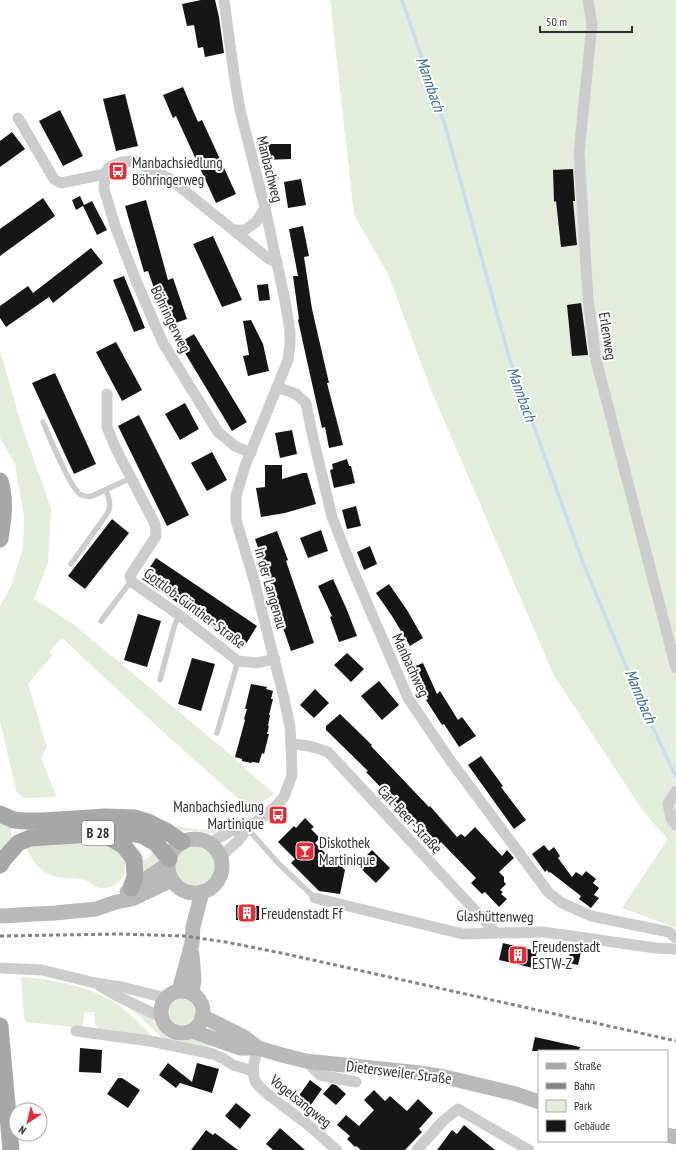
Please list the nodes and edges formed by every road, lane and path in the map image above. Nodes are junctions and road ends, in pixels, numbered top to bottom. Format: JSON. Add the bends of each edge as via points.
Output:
{"nodes":[{"id":1,"x":224,"y":0,"type":"edge"},
{"id":2,"x":588,"y":0,"type":"edge"},
{"id":3,"x":18,"y":118,"type":"dead end"},
{"id":4,"x":105,"y":174,"type":"junction"},
{"id":5,"x":265,"y":208,"type":"junction"},
{"id":6,"x":234,"y":230,"type":"junction"},
{"id":7,"x":277,"y":262,"type":"junction"},
{"id":8,"x":290,"y":344,"type":"joint"},
{"id":9,"x":277,"y":387,"type":"junction"},
{"id":10,"x":107,"y":394,"type":"dead end"},
{"id":11,"x":43,"y":422,"type":"dead end"},
{"id":12,"x":251,"y":453,"type":"junction"},
{"id":13,"x":131,"y":478,"type":"junction"},
{"id":14,"x":0,"y":481,"type":"edge"},
{"id":15,"x":106,"y":490,"type":"junction"},
{"id":16,"x":0,"y":539,"type":"edge"},
{"id":17,"x":71,"y":564,"type":"dead end"},
{"id":18,"x":132,"y":582,"type":"junction"},
{"id":19,"x":179,"y":615,"type":"junction"},
{"id":20,"x":101,"y":621,"type":"dead end"},
{"id":21,"x":275,"y":659,"type":"junction"},
{"id":22,"x":238,"y":660,"type":"junction"},
{"id":23,"x":676,"y":668,"type":"edge"},
{"id":24,"x":160,"y":680,"type":"dead end"},
{"id":25,"x":217,"y":733,"type":"dead end"},
{"id":26,"x":292,"y":744,"type":"junction"},
{"id":27,"x":675,"y":792,"type":"edge"},
{"id":28,"x":0,"y":814,"type":"edge"},
{"id":29,"x":676,"y":825,"type":"edge"},
{"id":30,"x":247,"y":829,"type":"junction"},
{"id":31,"x":102,"y":833,"type":"junction"},
{"id":32,"x":182,"y":842,"type":"junction"},
{"id":33,"x":210,"y":843,"type":"junction"},
{"id":34,"x":220,"y":857,"type":"junction"},
{"id":35,"x":168,"y":862,"type":"junction"},
{"id":36,"x":0,"y":865,"type":"edge"},
{"id":37,"x":172,"y":880,"type":"junction"},
{"id":38,"x":131,"y":888,"type":"junction"},
{"id":39,"x":184,"y":890,"type":"junction"},
{"id":40,"x":202,"y":892,"type":"junction"},
{"id":41,"x":315,"y":898,"type":"joint"},
{"id":42,"x":116,"y":902,"type":"junction"},
{"id":43,"x":0,"y":916,"type":"edge"},
{"id":44,"x":194,"y":927,"type":"junction"},
{"id":45,"x":496,"y":933,"type":"junction"},
{"id":46,"x":676,"y":938,"type":"edge"},
{"id":47,"x":676,"y":949,"type":"edge"},
{"id":48,"x":0,"y":968,"type":"edge"},
{"id":49,"x":94,"y":983,"type":"junction"},
{"id":50,"x":182,"y":988,"type":"junction"},
{"id":51,"x":202,"y":1016,"type":"junction"},
{"id":52,"x":161,"y":1017,"type":"junction"},
{"id":53,"x":0,"y":1026,"type":"edge"},
{"id":54,"x":76,"y":1031,"type":"dead end"},
{"id":55,"x":192,"y":1031,"type":"junction"},
{"id":56,"x":258,"y":1048,"type":"junction"},
{"id":57,"x":306,"y":1061,"type":"junction"},
{"id":58,"x":253,"y":1071,"type":"junction"},
{"id":59,"x":356,"y":1082,"type":"dead end"},
{"id":60,"x":538,"y":1102,"type":"edge"},
{"id":61,"x":334,"y":1149,"type":"edge"},
{"id":62,"x":11,"y":1150,"type":"edge"},
{"id":63,"x":416,"y":1150,"type":"edge"},
{"id":64,"x":529,"y":1150,"type":"edge"}],
"edges":[{"from":1,"to":5,"type":"street","name":"Manbachweg","via":[[240,110]]},
{"from":2,"to":23,"type":"street","name":"Erlenweg","via":[[592,24],[579,153],[588,299],[596,360]]},
{"from":3,"to":4,"type":"street","via":[[54,179],[61,183]]},
{"from":4,"to":6,"type":"street","via":[[109,167],[121,162],[135,161],[170,179]]},
{"from":4,"to":12,"type":"street","name":"Böhringerweg","via":[[104,188],[119,235],[164,343],[218,432],[235,446]]},
{"from":5,"to":6,"type":"street","via":[[256,222],[245,230]]},
{"from":5,"to":7,"type":"street","name":"Manbachweg"},
{"from":6,"to":7,"type":"street"},
{"from":7,"to":8,"type":"street","name":"Manbachweg","via":[[290,331]]},
{"from":8,"to":9,"type":"street","name":"In der Langenau","via":[[288,360]]},
{"from":9,"to":12,"type":"street","name":"In der Langenau"},
{"from":9,"to":46,"type":"street","name":"Manbachweg","via":[[296,394],[306,403],[332,517],[352,568],[408,698],[450,760],[550,893],[562,903],[591,916],[669,932]]},
{"from":10,"to":13,"type":"street","name":"Gottlob-Günther-Straße","via":[[107,428]]},
{"from":11,"to":15,"type":"lane","via":[[75,490],[86,497]]},
{"from":12,"to":21,"type":"street","name":"In der Langenau","via":[[236,496],[236,520]]},
{"from":13,"to":15,"type":"lane"},
{"from":13,"to":18,"type":"street","name":"Gottlob-Günther-Straße","via":[[155,524],[156,536],[130,576]]},
{"from":14,"to":16,"type":"main road","via":[[4,515]]},
{"from":15,"to":17,"type":"lane","via":[[110,509]]},
{"from":18,"to":19,"type":"street","name":"Gottlob-Günther-Straße"},
{"from":18,"to":20,"type":"lane"},
{"from":19,"to":22,"type":"street","name":"Gottlob-Günther-Straße"},
{"from":19,"to":24,"type":"lane"},
{"from":21,"to":22,"type":"street","name":"Gottlob-Günther-Straße","via":[[257,663]]},
{"from":21,"to":26,"type":"street","name":"In der Langenau"},
{"from":22,"to":25,"type":"lane"},
{"from":26,"to":30,"type":"street","name":"In der Langenau","via":[[292,775],[284,797]]},
{"from":26,"to":45,"type":"street","name":"Carl-Beer-Straße","via":[[313,746],[328,752]]},
{"from":27,"to":29,"type":"street","via":[[668,804],[671,818]]},
{"from":28,"to":32,"type":"main road","number":"B 28","via":[[24,821],[134,818],[154,825]]},
{"from":30,"to":33,"type":"street","name":"In der Langenau","via":[[231,831]]},
{"from":30,"to":34,"type":"street","name":"In der Langenau"},
{"from":30,"to":41,"type":"lane"},
{"from":31,"to":35,"type":"main road","number":"B 28","via":[[124,832],[142,835],[156,843]]},
{"from":31,"to":36,"type":"main road","number":"B 28","via":[[30,838],[18,843]]},
{"from":31,"to":38,"type":"main road","via":[[124,846],[134,860],[135,877]]},
{"from":32,"to":33,"type":"street","via":[[196,839]]},
{"from":32,"to":35,"type":"street","via":[[171,852]]},
{"from":33,"to":34,"type":"street"},
{"from":34,"to":40,"type":"street","via":[[222,869],[217,881]]},
{"from":35,"to":37,"type":"street"},
{"from":35,"to":38,"type":"street"},
{"from":37,"to":39,"type":"street"},
{"from":37,"to":42,"type":"street","via":[[132,899]]},
{"from":38,"to":42,"type":"street"},
{"from":39,"to":40,"type":"street"},
{"from":39,"to":44,"type":"street"},
{"from":40,"to":44,"type":"street"},
{"from":41,"to":45,"type":"street","name":"Glashüttenweg","via":[[463,934]]},
{"from":42,"to":43,"type":"street","via":[[96,909],[55,914]]},
{"from":44,"to":50,"type":"street"},
{"from":45,"to":47,"type":"street","name":"Glashüttenweg","via":[[543,932]]},
{"from":48,"to":49,"type":"street","via":[[42,970]]},
{"from":49,"to":50,"type":"street","via":[[122,987]]},
{"from":49,"to":52,"type":"street"},
{"from":50,"to":51,"type":"street","via":[[201,1003]]},
{"from":50,"to":52,"type":"street","via":[[162,1003]]},
{"from":51,"to":55,"type":"street"},
{"from":51,"to":56,"type":"street","name":"Dietersweiler Straße","via":[[244,1037]]},
{"from":52,"to":55,"type":"street","via":[[167,1028],[173,1031]]},
{"from":53,"to":62,"type":"main road"},
{"from":54,"to":58,"type":"street","via":[[150,1041],[213,1054],[233,1065]]},
{"from":55,"to":56,"type":"street","name":"Dietersweiler Straße","via":[[240,1048]]},
{"from":56,"to":57,"type":"street","name":"Dietersweiler Straße"},
{"from":56,"to":58,"type":"street","name":"Vogelsangweg"},
{"from":57,"to":59,"type":"street","via":[[320,1076]]},
{"from":57,"to":60,"type":"street","name":"Dietersweiler Straße","via":[[445,1077]]},
{"from":58,"to":61,"type":"street","name":"Vogelsangweg","via":[[255,1082],[263,1091],[308,1125]]},
{"from":63,"to":64,"type":"street","via":[[458,1109]]}]}
